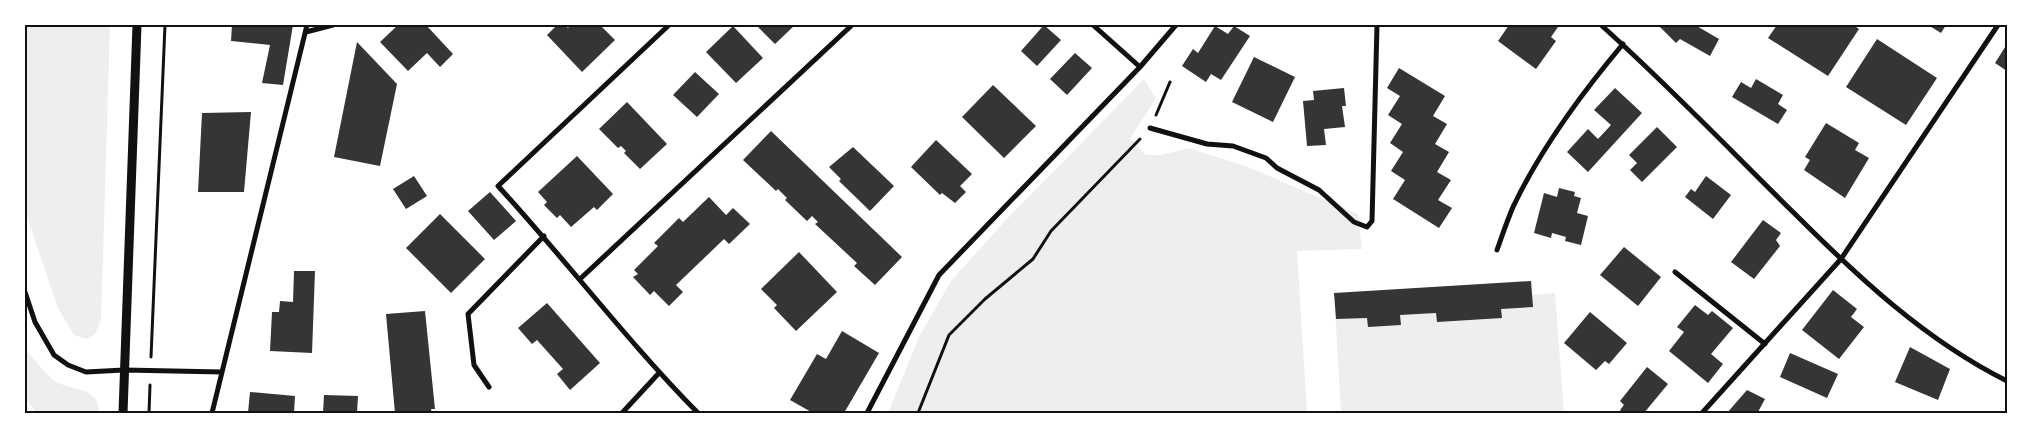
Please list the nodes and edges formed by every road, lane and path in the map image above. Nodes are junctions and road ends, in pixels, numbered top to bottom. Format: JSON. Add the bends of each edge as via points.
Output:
{"nodes":[{"id":1,"x":137,"y":25,"type":"edge"},
{"id":2,"x":165,"y":25,"type":"edge"},
{"id":3,"x":307,"y":25,"type":"edge"},
{"id":4,"x":333,"y":25,"type":"edge"},
{"id":5,"x":669,"y":25,"type":"edge"},
{"id":6,"x":852,"y":25,"type":"edge"},
{"id":7,"x":1093,"y":25,"type":"edge"},
{"id":8,"x":1176,"y":25,"type":"edge"},
{"id":9,"x":1377,"y":25,"type":"edge"},
{"id":10,"x":1602,"y":25,"type":"edge"},
{"id":11,"x":1998,"y":25,"type":"edge"},
{"id":12,"x":306,"y":32,"type":"junction"},
{"id":13,"x":1623,"y":44,"type":"junction"},
{"id":14,"x":1140,"y":67,"type":"junction"},
{"id":15,"x":1170,"y":82,"type":"dead end"},
{"id":16,"x":1150,"y":128,"type":"junction"},
{"id":17,"x":544,"y":236,"type":"junction"},
{"id":18,"x":1497,"y":250,"type":"dead end"},
{"id":19,"x":1841,"y":259,"type":"junction"},
{"id":20,"x":1675,"y":272,"type":"dead end"},
{"id":21,"x":580,"y":279,"type":"junction"},
{"id":22,"x":25,"y":292,"type":"edge"},
{"id":23,"x":1764,"y":344,"type":"junction"},
{"id":24,"x":124,"y":370,"type":"junction"},
{"id":25,"x":150,"y":370,"type":"junction"},
{"id":26,"x":222,"y":372,"type":"junction"},
{"id":27,"x":659,"y":373,"type":"junction"},
{"id":28,"x":2007,"y":381,"type":"edge"},
{"id":29,"x":489,"y":387,"type":"dead end"},
{"id":30,"x":123,"y":413,"type":"edge"},
{"id":31,"x":149,"y":413,"type":"edge"},
{"id":32,"x":212,"y":413,"type":"edge"},
{"id":33,"x":622,"y":413,"type":"edge"},
{"id":34,"x":698,"y":413,"type":"edge"},
{"id":35,"x":867,"y":413,"type":"edge"},
{"id":36,"x":918,"y":413,"type":"edge"},
{"id":37,"x":1702,"y":413,"type":"edge"}],
"edges":[{"from":1,"to":24,"type":"street"},
{"from":2,"to":25,"type":"path"},
{"from":3,"to":12,"type":"street"},
{"from":4,"to":12,"type":"street"},
{"from":5,"to":17,"type":"street","via":[[498,186]]},
{"from":6,"to":21,"type":"street"},
{"from":7,"to":14,"type":"street"},
{"from":8,"to":14,"type":"street"},
{"from":9,"to":16,"type":"street","via":[[1372,221],[1367,228],[1354,222],[1319,190],[1277,168],[1266,158],[1232,146],[1207,144]]},
{"from":10,"to":13,"type":"street"},
{"from":11,"to":19,"type":"street"},
{"from":12,"to":26,"type":"street"},
{"from":13,"to":18,"type":"street","via":[[1551,140],[1513,207]]},
{"from":13,"to":19,"type":"street"},
{"from":14,"to":35,"type":"street","via":[[939,275]]},
{"from":15,"to":16,"type":"path"},
{"from":16,"to":36,"type":"path","via":[[1051,231],[1033,259],[985,299],[949,335]]},
{"from":17,"to":21,"type":"street"},
{"from":17,"to":29,"type":"street","via":[[468,314],[474,365]]},
{"from":19,"to":23,"type":"street"},
{"from":19,"to":28,"type":"street","via":[[1896,308],[1950,347]]},
{"from":20,"to":23,"type":"street"},
{"from":21,"to":27,"type":"street"},
{"from":22,"to":24,"type":"street","via":[[35,322],[54,355],[86,372]]},
{"from":23,"to":37,"type":"street"},
{"from":24,"to":25,"type":"street"},
{"from":24,"to":30,"type":"street"},
{"from":25,"to":26,"type":"street"},
{"from":25,"to":31,"type":"path"},
{"from":26,"to":32,"type":"street"},
{"from":27,"to":33,"type":"street"},
{"from":27,"to":34,"type":"street"}]}
